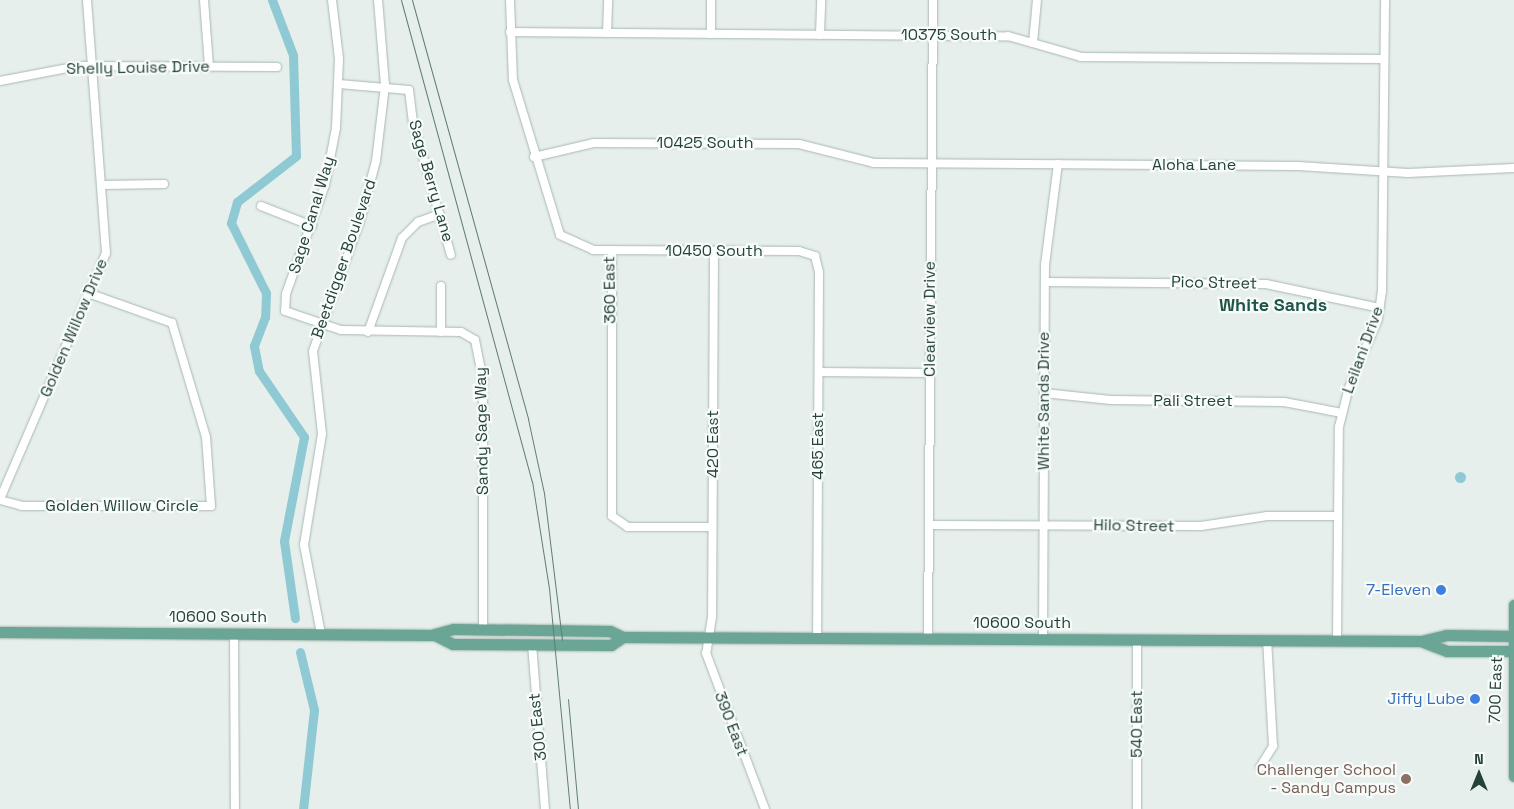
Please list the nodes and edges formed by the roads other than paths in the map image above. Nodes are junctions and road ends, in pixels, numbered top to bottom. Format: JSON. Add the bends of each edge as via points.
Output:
{"nodes":[{"id":1,"x":87,"y":0,"type":"edge"},
{"id":2,"x":204,"y":0,"type":"edge"},
{"id":3,"x":332,"y":0,"type":"edge"},
{"id":4,"x":378,"y":0,"type":"edge"},
{"id":5,"x":510,"y":0,"type":"edge"},
{"id":6,"x":608,"y":0,"type":"edge"},
{"id":7,"x":711,"y":0,"type":"edge"},
{"id":8,"x":821,"y":0,"type":"edge"},
{"id":9,"x":933,"y":0,"type":"edge"},
{"id":10,"x":1038,"y":0,"type":"edge"},
{"id":11,"x":1385,"y":0,"type":"edge"},
{"id":12,"x":510,"y":32,"type":"junction"},
{"id":13,"x":607,"y":33,"type":"junction"},
{"id":14,"x":711,"y":34,"type":"junction"},
{"id":15,"x":820,"y":35,"type":"junction"},
{"id":16,"x":932,"y":36,"type":"junction"},
{"id":17,"x":1032,"y":43,"type":"junction"},
{"id":18,"x":1384,"y":59,"type":"junction"},
{"id":19,"x":93,"y":66,"type":"junction"},
{"id":20,"x":209,"y":67,"type":"junction"},
{"id":21,"x":276,"y":67,"type":"dead end"},
{"id":22,"x":0,"y":81,"type":"edge"},
{"id":23,"x":339,"y":84,"type":"junction"},
{"id":24,"x":384,"y":85,"type":"junction"},
{"id":25,"x":534,"y":157,"type":"junction"},
{"id":26,"x":874,"y":163,"type":"joint"},
{"id":27,"x":932,"y":164,"type":"junction"},
{"id":28,"x":1058,"y":164,"type":"junction"},
{"id":29,"x":1514,"y":168,"type":"edge"},
{"id":30,"x":1384,"y":173,"type":"junction"},
{"id":31,"x":164,"y":184,"type":"dead end"},
{"id":32,"x":102,"y":185,"type":"junction"},
{"id":33,"x":261,"y":206,"type":"dead end"},
{"id":34,"x":440,"y":214,"type":"junction"},
{"id":35,"x":312,"y":226,"type":"junction"},
{"id":36,"x":612,"y":250,"type":"junction"},
{"id":37,"x":714,"y":251,"type":"junction"},
{"id":38,"x":451,"y":255,"type":"dead end"},
{"id":39,"x":815,"y":256,"type":"joint"},
{"id":40,"x":1045,"y":282,"type":"junction"},
{"id":41,"x":440,"y":286,"type":"dead end"},
{"id":42,"x":91,"y":294,"type":"junction"},
{"id":43,"x":1380,"y":308,"type":"junction"},
{"id":44,"x":285,"y":310,"type":"joint"},
{"id":45,"x":321,"y":324,"type":"junction"},
{"id":46,"x":368,"y":332,"type":"junction"},
{"id":47,"x":441,"y":332,"type":"junction"},
{"id":48,"x":819,"y":372,"type":"junction"},
{"id":49,"x":930,"y":373,"type":"junction"},
{"id":50,"x":1044,"y":393,"type":"junction"},
{"id":51,"x":1342,"y":414,"type":"junction"},
{"id":52,"x":0,"y":499,"type":"edge"},
{"id":53,"x":1338,"y":516,"type":"junction"},
{"id":54,"x":929,"y":525,"type":"junction"},
{"id":55,"x":1044,"y":525,"type":"junction"},
{"id":56,"x":712,"y":528,"type":"junction"},
{"id":57,"x":1514,"y":605,"type":"edge"},
{"id":58,"x":483,"y":630,"type":"junction"},
{"id":59,"x":0,"y":632,"type":"edge"},
{"id":60,"x":234,"y":634,"type":"junction"},
{"id":61,"x":321,"y":634,"type":"junction"},
{"id":62,"x":436,"y":634,"type":"junction"},
{"id":63,"x":1514,"y":636,"type":"edge"},
{"id":64,"x":623,"y":637,"type":"junction"},
{"id":65,"x":708,"y":637,"type":"junction"},
{"id":66,"x":817,"y":638,"type":"junction"},
{"id":67,"x":928,"y":639,"type":"junction"},
{"id":68,"x":1043,"y":639,"type":"junction"},
{"id":69,"x":1137,"y":639,"type":"junction"},
{"id":70,"x":1267,"y":640,"type":"junction"},
{"id":71,"x":1337,"y":640,"type":"junction"},
{"id":72,"x":1421,"y":641,"type":"junction"},
{"id":73,"x":532,"y":644,"type":"junction"},
{"id":74,"x":1514,"y":651,"type":"edge"},
{"id":75,"x":1260,"y":767,"type":"dead end"},
{"id":76,"x":1514,"y":776,"type":"edge"},
{"id":77,"x":235,"y":809,"type":"edge"},
{"id":78,"x":545,"y":809,"type":"edge"},
{"id":79,"x":765,"y":809,"type":"edge"},
{"id":80,"x":1137,"y":809,"type":"edge"}],
"edges":[{"from":1,"to":19,"type":"street","name":"Golden Willow Drive"},
{"from":2,"to":20,"type":"street"},
{"from":3,"to":23,"type":"street","name":"Sage Canal Way"},
{"from":4,"to":24,"type":"street","name":"Beetdigger Boulevard"},
{"from":5,"to":12,"type":"street","name":"360 East"},
{"from":6,"to":13,"type":"street"},
{"from":7,"to":14,"type":"street"},
{"from":8,"to":15,"type":"street"},
{"from":9,"to":16,"type":"street","name":"Clearview Drive"},
{"from":10,"to":17,"type":"street"},
{"from":11,"to":18,"type":"street","name":"Leilani Drive"},
{"from":12,"to":13,"type":"street","name":"10375 South"},
{"from":12,"to":25,"type":"street","name":"360 East","via":[[513,80]]},
{"from":13,"to":14,"type":"street","name":"10375 South"},
{"from":14,"to":15,"type":"street","name":"10375 South"},
{"from":15,"to":16,"type":"street","name":"10375 South"},
{"from":16,"to":17,"type":"street","name":"10375 South","via":[[1008,36]]},
{"from":16,"to":27,"type":"street","name":"Clearview Drive"},
{"from":17,"to":18,"type":"street","name":"10375 South","via":[[1081,57]]},
{"from":18,"to":30,"type":"street","name":"Leilani Drive"},
{"from":19,"to":20,"type":"street","name":"Shelly Louise Drive"},
{"from":19,"to":22,"type":"street","name":"Shelly Louise Drive"},
{"from":19,"to":32,"type":"street","name":"Golden Willow Drive"},
{"from":20,"to":21,"type":"street","name":"Shelly Louise Drive"},
{"from":23,"to":24,"type":"street","name":"Sage Berry Lane"},
{"from":23,"to":35,"type":"street","name":"Sage Canal Way","via":[[333,148]]},
{"from":24,"to":34,"type":"street","name":"Sage Berry Lane","via":[[403,86],[411,93],[413,122]]},
{"from":24,"to":45,"type":"street","name":"Beetdigger Boulevard","via":[[380,135],[366,201]]},
{"from":25,"to":26,"type":"street","name":"10425 South","via":[[594,143],[798,144]]},
{"from":25,"to":36,"type":"street","name":"360 East","via":[[560,235],[584,248]]},
{"from":26,"to":27,"type":"street","name":"Aloha Lane"},
{"from":27,"to":28,"type":"street","name":"Aloha Lane"},
{"from":27,"to":49,"type":"street","name":"Clearview Drive"},
{"from":28,"to":30,"type":"street","name":"Aloha Lane","via":[[1298,166]]},
{"from":28,"to":40,"type":"street","name":"White Sands Drive"},
{"from":29,"to":30,"type":"street","name":"Aloha Lane"},
{"from":30,"to":43,"type":"street","name":"Leilani Drive"},
{"from":31,"to":32,"type":"street"},
{"from":32,"to":42,"type":"street","name":"Golden Willow Drive","via":[[106,253]]},
{"from":33,"to":35,"type":"street"},
{"from":34,"to":38,"type":"street","name":"Sage Berry Lane"},
{"from":34,"to":46,"type":"street","via":[[418,222],[402,238]]},
{"from":35,"to":44,"type":"street","name":"Sage Canal Way","via":[[286,294]]},
{"from":36,"to":37,"type":"street","name":"10450 South"},
{"from":36,"to":56,"type":"street","name":"360 East","via":[[610,510],[615,521],[628,527]]},
{"from":37,"to":39,"type":"street","name":"10450 South","via":[[799,251]]},
{"from":37,"to":56,"type":"street","name":"420 East"},
{"from":39,"to":48,"type":"street","name":"465 East","via":[[819,272]]},
{"from":40,"to":43,"type":"street","name":"Pico Street","via":[[1266,284]]},
{"from":40,"to":50,"type":"street","name":"White Sands Drive"},
{"from":41,"to":47,"type":"street"},
{"from":42,"to":52,"type":"street","name":"Golden Willow Drive"},
{"from":42,"to":52,"type":"street","name":"Golden Willow Circle","via":[[172,323],[206,437],[211,506],[22,506]]},
{"from":43,"to":51,"type":"street","name":"Leilani Drive"},
{"from":44,"to":45,"type":"street","name":"Sandy Sage Way"},
{"from":45,"to":46,"type":"street","name":"Sandy Sage Way"},
{"from":45,"to":61,"type":"street","name":"Beetdigger Boulevard","via":[[313,360],[322,444],[304,546]]},
{"from":46,"to":47,"type":"street","name":"Sandy Sage Way"},
{"from":47,"to":58,"type":"street","name":"Sandy Sage Way","via":[[472,337],[483,370]]},
{"from":48,"to":49,"type":"street"},
{"from":48,"to":66,"type":"street","name":"465 East"},
{"from":49,"to":54,"type":"street","name":"Clearview Drive"},
{"from":50,"to":51,"type":"street","name":"Pali Street","via":[[1111,400],[1284,402]]},
{"from":50,"to":55,"type":"street","name":"White Sands Drive"},
{"from":51,"to":53,"type":"street","name":"Leilani Drive"},
{"from":53,"to":55,"type":"street","name":"Hilo Street","via":[[1267,516],[1214,526]]},
{"from":53,"to":71,"type":"street","name":"Leilani Drive"},
{"from":54,"to":55,"type":"street","name":"Hilo Street"},
{"from":54,"to":67,"type":"street","name":"Clearview Drive"},
{"from":55,"to":68,"type":"street","name":"White Sands Drive"},
{"from":56,"to":65,"type":"street","name":"420 East"},
{"from":57,"to":63,"type":"main road","name":"700 East"},
{"from":58,"to":62,"type":"main road","name":"10600 South"},
{"from":58,"to":64,"type":"main road","name":"10600 South","via":[[610,631]]},
{"from":59,"to":60,"type":"main road","name":"10600 South"},
{"from":60,"to":61,"type":"main road","name":"10600 South"},
{"from":60,"to":77,"type":"street"},
{"from":61,"to":62,"type":"main road","name":"10600 South"},
{"from":62,"to":73,"type":"main road","name":"10600 South","via":[[453,644]]},
{"from":63,"to":72,"type":"main road","name":"10600 South","via":[[1446,635]]},
{"from":63,"to":74,"type":"main road","name":"700 East"},
{"from":64,"to":65,"type":"main road","name":"10600 South"},
{"from":64,"to":73,"type":"main road","name":"10600 South","via":[[611,645]]},
{"from":65,"to":66,"type":"main road","name":"10600 South"},
{"from":65,"to":79,"type":"street","name":"390 East","via":[[707,662]]},
{"from":66,"to":67,"type":"main road","name":"10600 South"},
{"from":67,"to":68,"type":"main road","name":"10600 South"},
{"from":68,"to":69,"type":"main road","name":"10600 South"},
{"from":69,"to":70,"type":"main road","name":"10600 South"},
{"from":69,"to":80,"type":"street","name":"540 East"},
{"from":70,"to":71,"type":"main road","name":"10600 South"},
{"from":70,"to":75,"type":"street","via":[[1273,746]]},
{"from":71,"to":72,"type":"main road","name":"10600 South"},
{"from":72,"to":74,"type":"main road","name":"10600 South","via":[[1447,651]]},
{"from":73,"to":78,"type":"street","name":"300 East"},
{"from":74,"to":76,"type":"main road","name":"700 East"}]}
